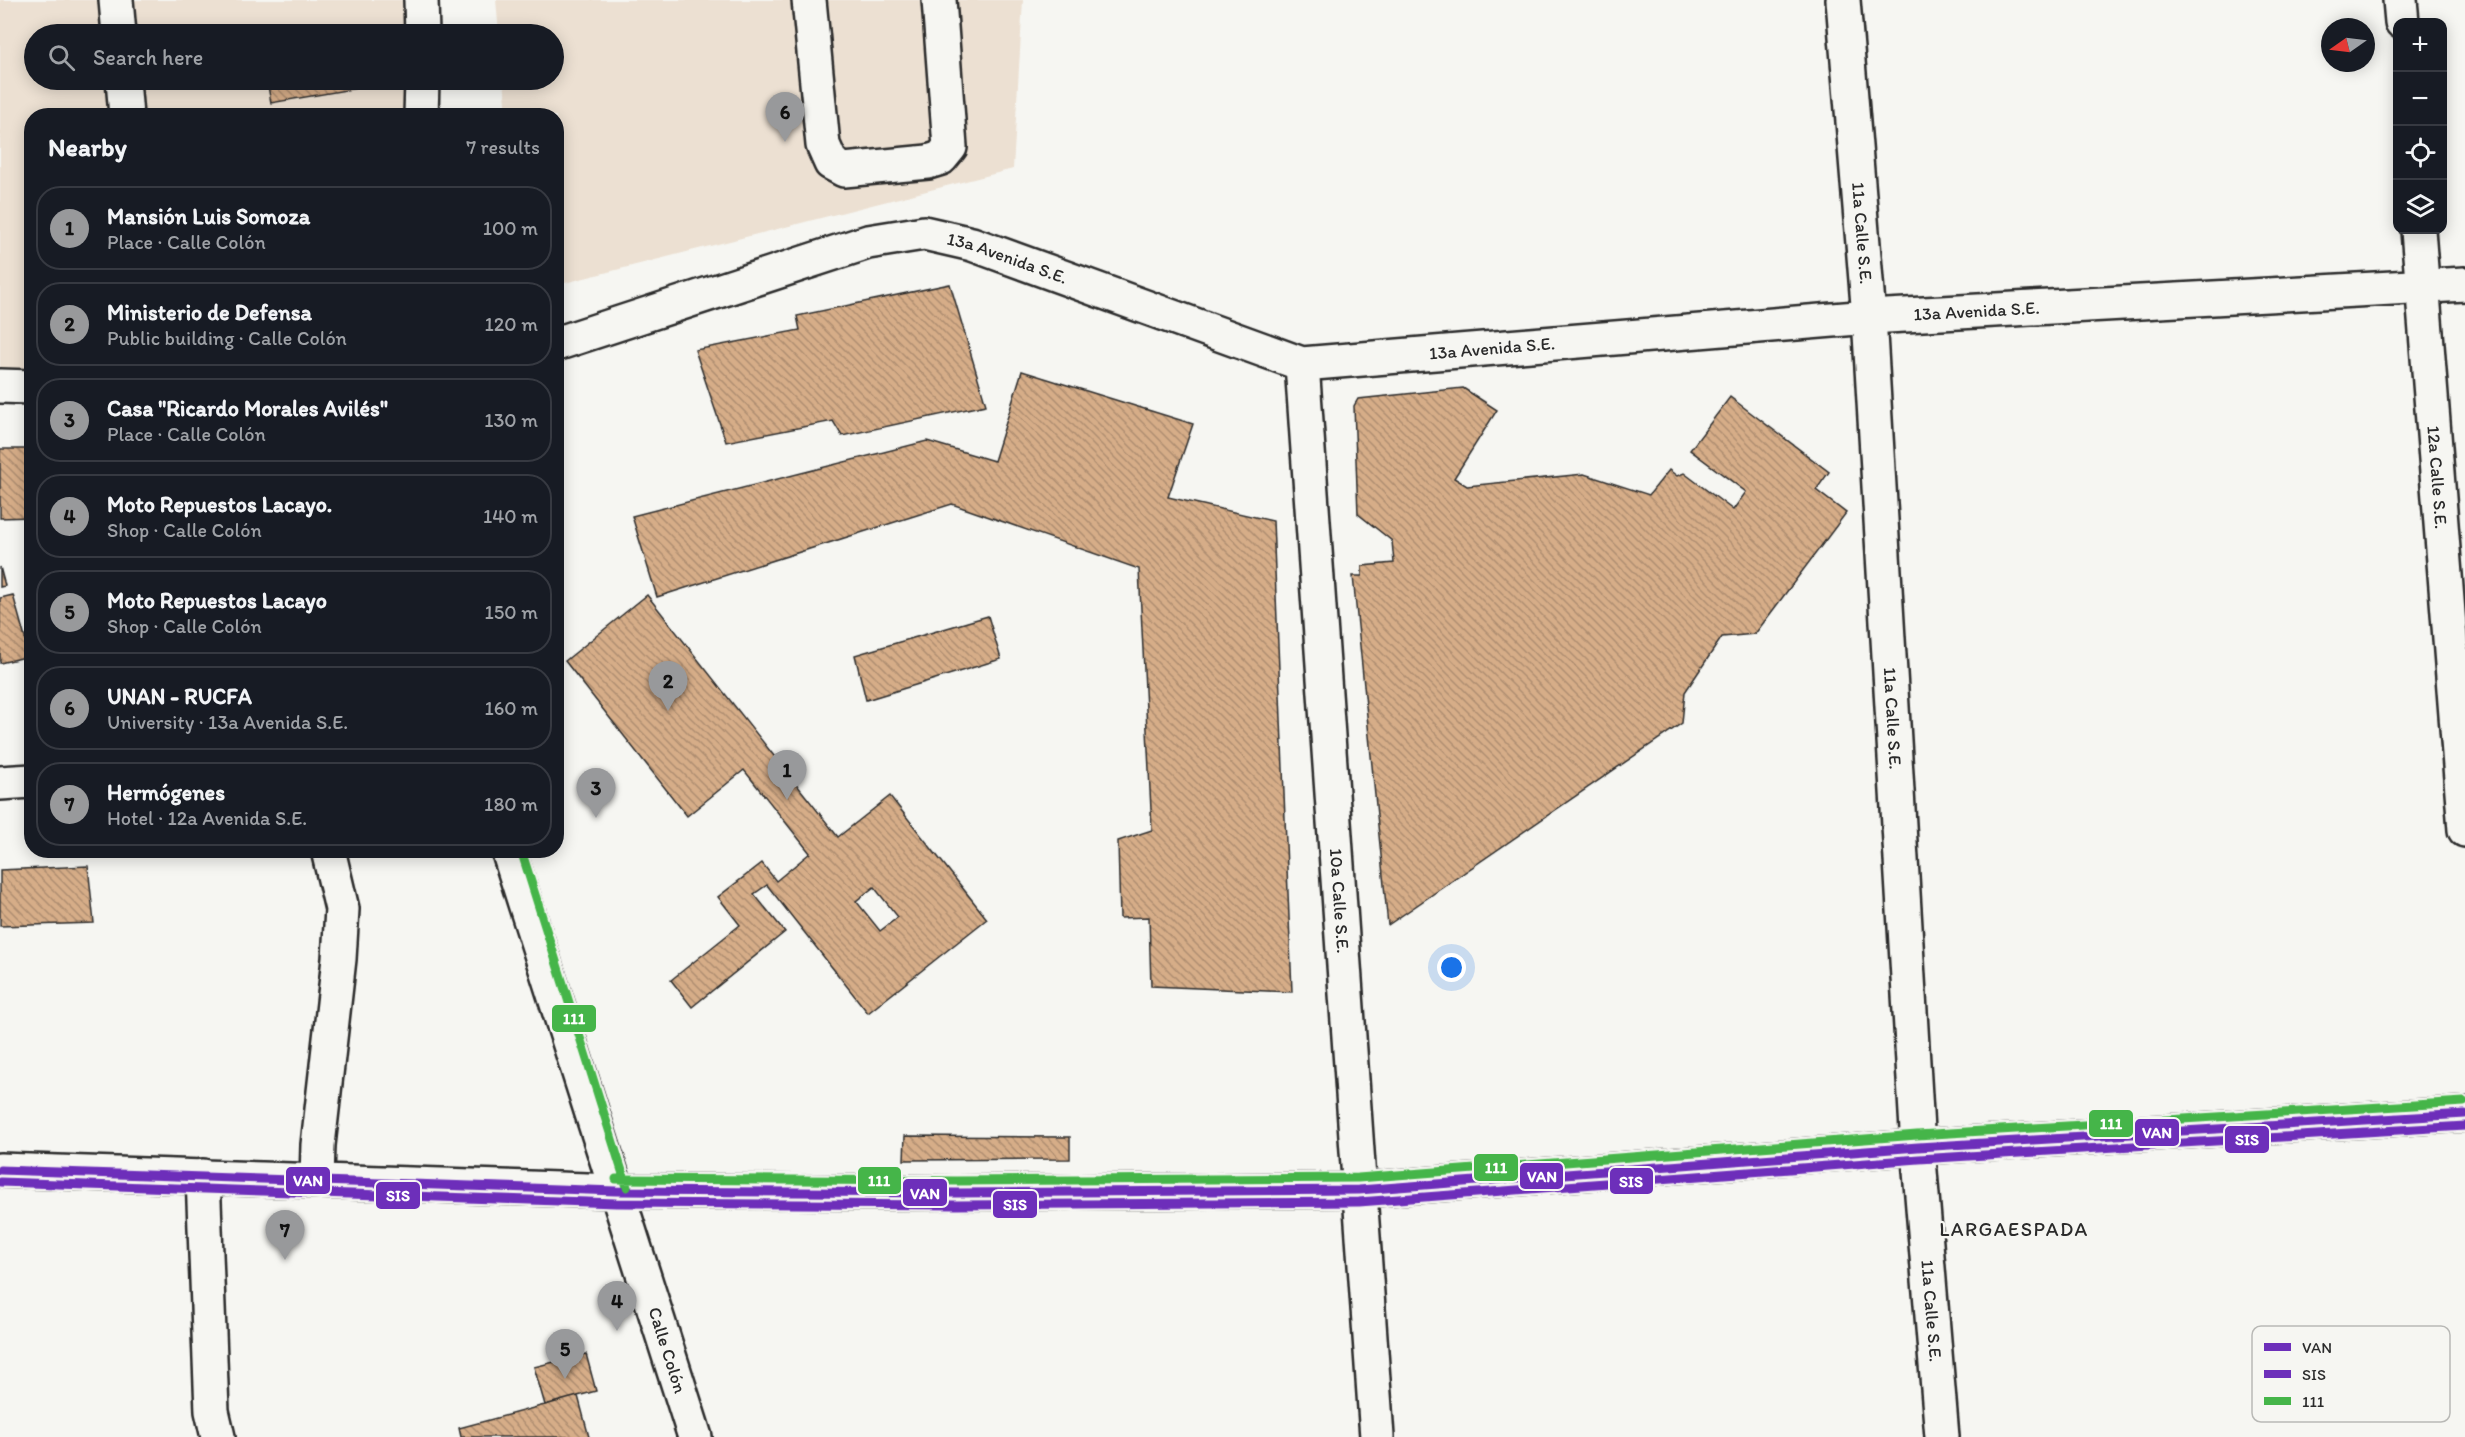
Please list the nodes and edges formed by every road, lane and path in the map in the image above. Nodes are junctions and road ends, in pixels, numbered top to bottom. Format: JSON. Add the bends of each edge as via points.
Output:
{"nodes":[{"id":1,"x":116,"y":0,"type":"edge"},
{"id":2,"x":421,"y":0,"type":"edge"},
{"id":3,"x":809,"y":0,"type":"edge"},
{"id":4,"x":939,"y":0,"type":"edge"},
{"id":5,"x":1843,"y":0,"type":"edge"},
{"id":6,"x":2400,"y":0,"type":"edge"},
{"id":7,"x":2402,"y":18,"type":"edge"},
{"id":8,"x":118,"y":24,"type":"edge"},
{"id":9,"x":422,"y":24,"type":"edge"},
{"id":10,"x":124,"y":90,"type":"edge"},
{"id":11,"x":422,"y":90,"type":"edge"},
{"id":12,"x":125,"y":108,"type":"edge"},
{"id":13,"x":421,"y":108,"type":"edge"},
{"id":14,"x":2418,"y":234,"type":"edge"},
{"id":15,"x":2465,"y":284,"type":"edge"},
{"id":16,"x":2422,"y":286,"type":"junction"},
{"id":17,"x":1869,"y":317,"type":"junction"},
{"id":18,"x":564,"y":341,"type":"edge"},
{"id":19,"x":1302,"y":364,"type":"junction"},
{"id":20,"x":0,"y":386,"type":"edge"},
{"id":21,"x":24,"y":387,"type":"edge"},
{"id":22,"x":24,"y":782,"type":"edge"},
{"id":23,"x":0,"y":783,"type":"edge"},
{"id":24,"x":2465,"y":830,"type":"edge"},
{"id":25,"x":330,"y":858,"type":"edge"},
{"id":26,"x":511,"y":858,"type":"edge"},
{"id":27,"x":2465,"y":1114,"type":"edge"},
{"id":28,"x":1918,"y":1147,"type":"junction"},
{"id":29,"x":0,"y":1170,"type":"edge"},
{"id":30,"x":203,"y":1176,"type":"junction"},
{"id":31,"x":317,"y":1179,"type":"junction"},
{"id":32,"x":1359,"y":1190,"type":"junction"},
{"id":33,"x":616,"y":1191,"type":"junction"},
{"id":34,"x":218,"y":1437,"type":"edge"},
{"id":35,"x":696,"y":1437,"type":"edge"},
{"id":36,"x":1377,"y":1437,"type":"edge"},
{"id":37,"x":1942,"y":1437,"type":"edge"}],
"edges":[{"from":1,"to":8,"type":"street"},
{"from":2,"to":9,"type":"street"},
{"from":3,"to":4,"type":"street","via":[[823,145],[831,163],[844,170],[927,162],[941,158],[950,147]]},
{"from":5,"to":17,"type":"street","name":"11a Calle S.E."},
{"from":6,"to":7,"type":"street"},
{"from":10,"to":12,"type":"street"},
{"from":11,"to":13,"type":"street"},
{"from":14,"to":16,"type":"street","name":"12a Calle S.E."},
{"from":15,"to":16,"type":"street","name":"13a Avenida S.E."},
{"from":16,"to":17,"type":"street","name":"13a Avenida S.E."},
{"from":16,"to":24,"type":"street","name":"12a Calle S.E."},
{"from":17,"to":19,"type":"street","name":"13a Avenida S.E."},
{"from":17,"to":28,"type":"street","name":"11a Calle S.E."},
{"from":18,"to":19,"type":"street","name":"13a Avenida S.E.","via":[[868,242],[924,233],[972,244]]},
{"from":19,"to":32,"type":"street","name":"10a Calle S.E."},
{"from":20,"to":21,"type":"street"},
{"from":22,"to":23,"type":"street"},
{"from":25,"to":31,"type":"street","via":[[342,909]]},
{"from":26,"to":33,"type":"street","name":"Calle Colón"},
{"from":27,"to":28,"type":"street"},
{"from":28,"to":32,"type":"street"},
{"from":28,"to":37,"type":"street","name":"11a Calle S.E."},
{"from":29,"to":30,"type":"street"},
{"from":30,"to":31,"type":"street"},
{"from":30,"to":34,"type":"street","via":[[212,1411]]},
{"from":31,"to":33,"type":"street"},
{"from":32,"to":33,"type":"street"},
{"from":32,"to":36,"type":"street","name":"10a Calle S.E."},
{"from":33,"to":35,"type":"street","name":"Calle Colón"}]}
